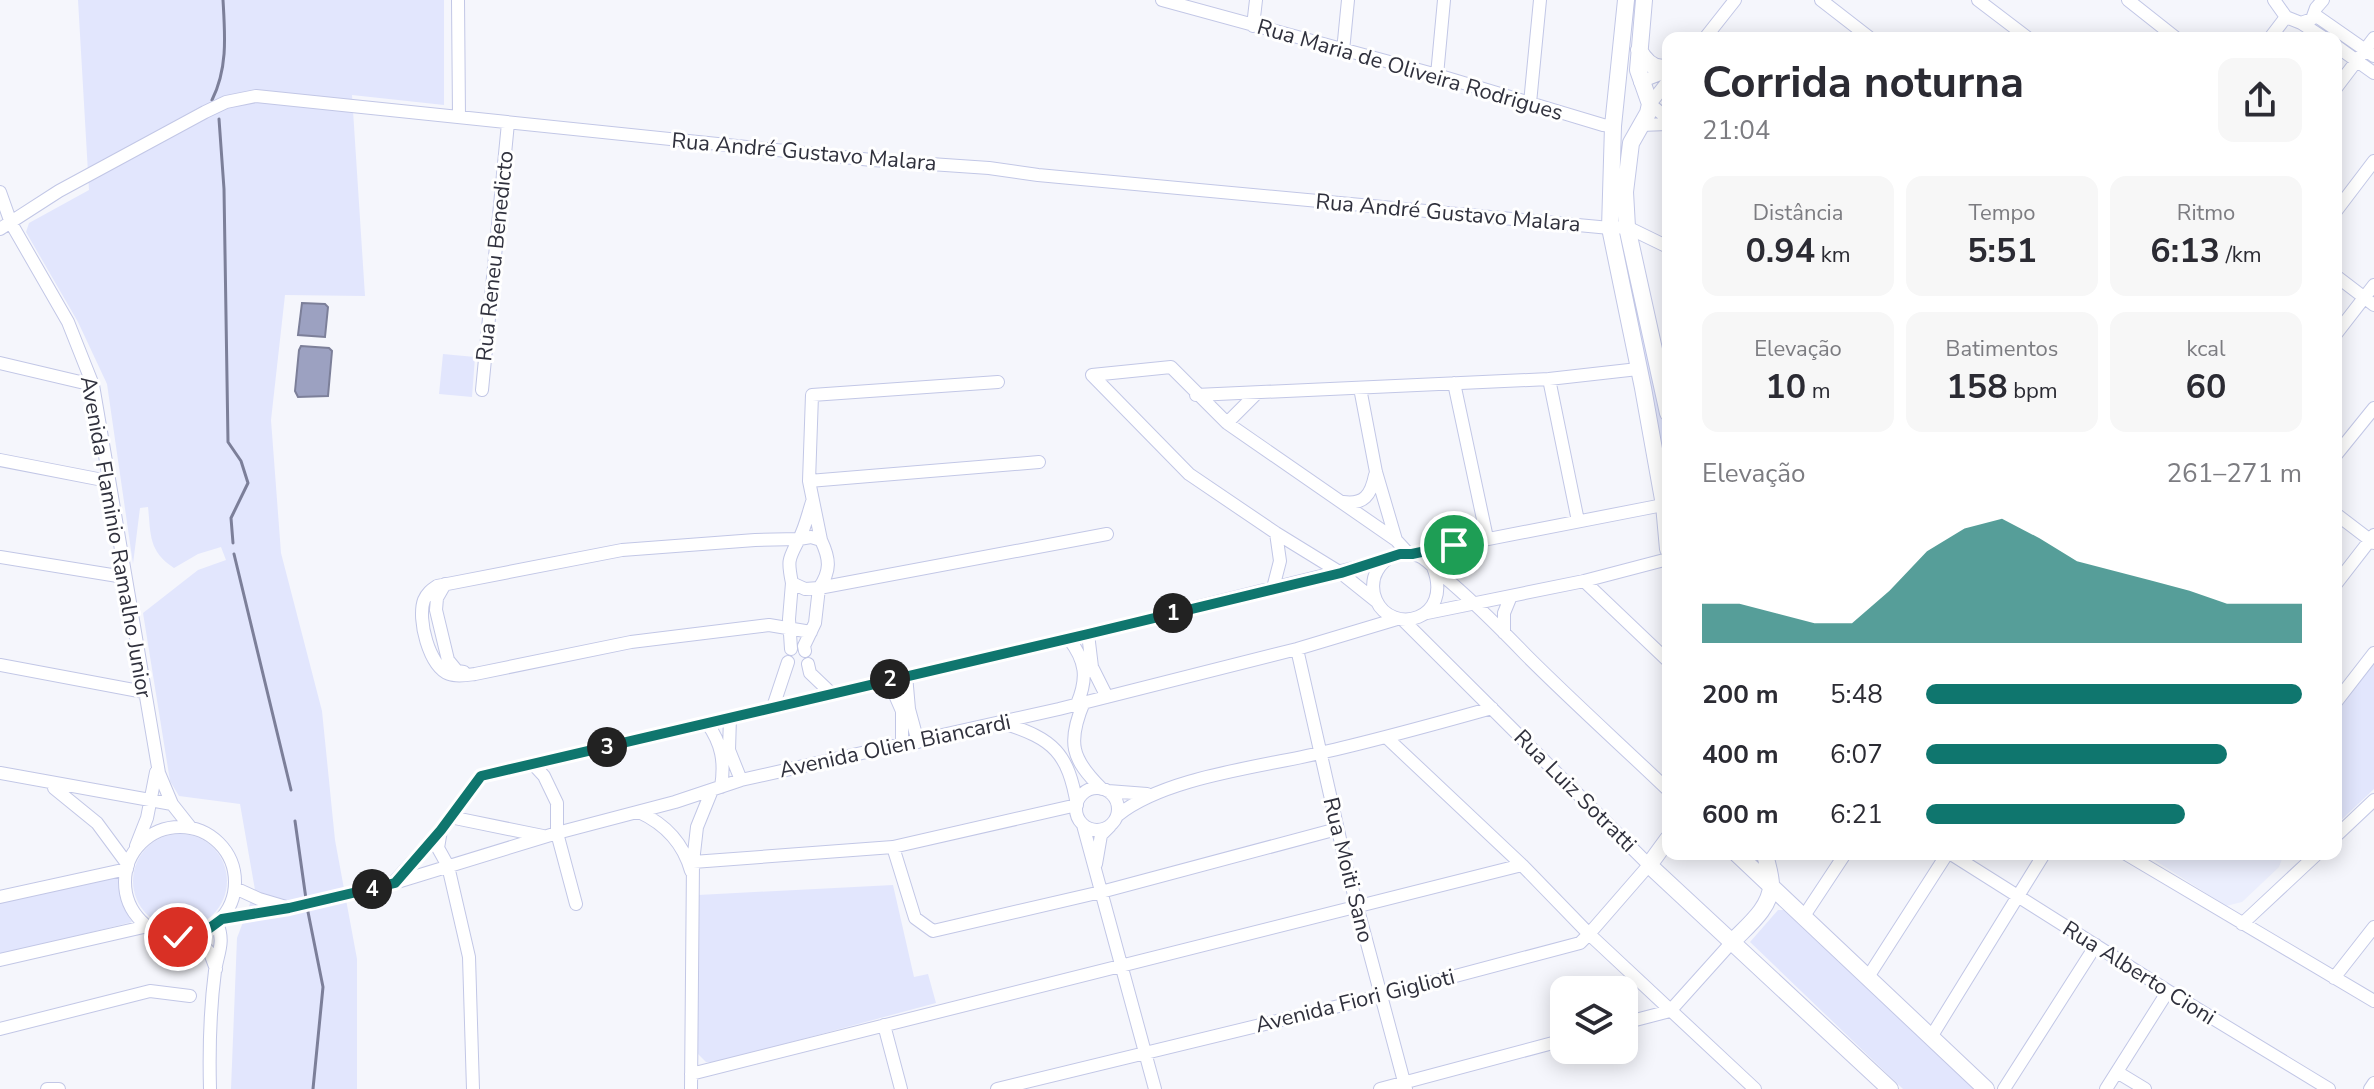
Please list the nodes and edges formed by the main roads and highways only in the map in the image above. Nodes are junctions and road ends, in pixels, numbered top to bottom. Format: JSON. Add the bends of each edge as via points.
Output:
{"nodes":[{"id":1,"x":1626,"y":0,"type":"edge"},
{"id":2,"x":1644,"y":0,"type":"edge"},
{"id":3,"x":1639,"y":50,"type":"junction"},
{"id":4,"x":1662,"y":69,"type":"edge"},
{"id":5,"x":1640,"y":82,"type":"junction"},
{"id":6,"x":1617,"y":91,"type":"junction"},
{"id":7,"x":1640,"y":125,"type":"junction"},
{"id":8,"x":1613,"y":126,"type":"junction"},
{"id":9,"x":1662,"y":362,"type":"edge"},
{"id":10,"x":1662,"y":485,"type":"edge"},
{"id":11,"x":1662,"y":847,"type":"edge"},
{"id":12,"x":1743,"y":860,"type":"edge"},
{"id":13,"x":1766,"y":860,"type":"edge"},
{"id":14,"x":1649,"y":865,"type":"joint"},
{"id":15,"x":1771,"y":886,"type":"junction"},
{"id":16,"x":1732,"y":942,"type":"junction"},
{"id":17,"x":1890,"y":1089,"type":"edge"},
{"id":18,"x":1986,"y":1089,"type":"edge"}],
"edges":[{"from":1,"to":6,"type":"main road"},
{"from":2,"to":3,"type":"main road"},
{"from":3,"to":4,"type":"main road","via":[[1644,60]]},
{"from":3,"to":5,"type":"main road"},
{"from":5,"to":6,"type":"main road"},
{"from":5,"to":7,"type":"main road","via":[[1650,104]]},
{"from":6,"to":8,"type":"main road"},
{"from":7,"to":8,"type":"main road"},
{"from":7,"to":9,"type":"main road","via":[[1631,143],[1627,227]]},
{"from":8,"to":10,"type":"main road","via":[[1610,228]]},
{"from":11,"to":14,"type":"main road","name":"Avenida Fiori Giglioti"},
{"from":12,"to":15,"type":"main road"},
{"from":13,"to":15,"type":"main road"},
{"from":14,"to":16,"type":"main road","name":"Rua Luiz Sotratti"},
{"from":15,"to":16,"type":"main road","via":[[1765,904]]},
{"from":15,"to":18,"type":"main road"},
{"from":16,"to":17,"type":"main road","name":"Rua Luiz Sotratti"}]}
